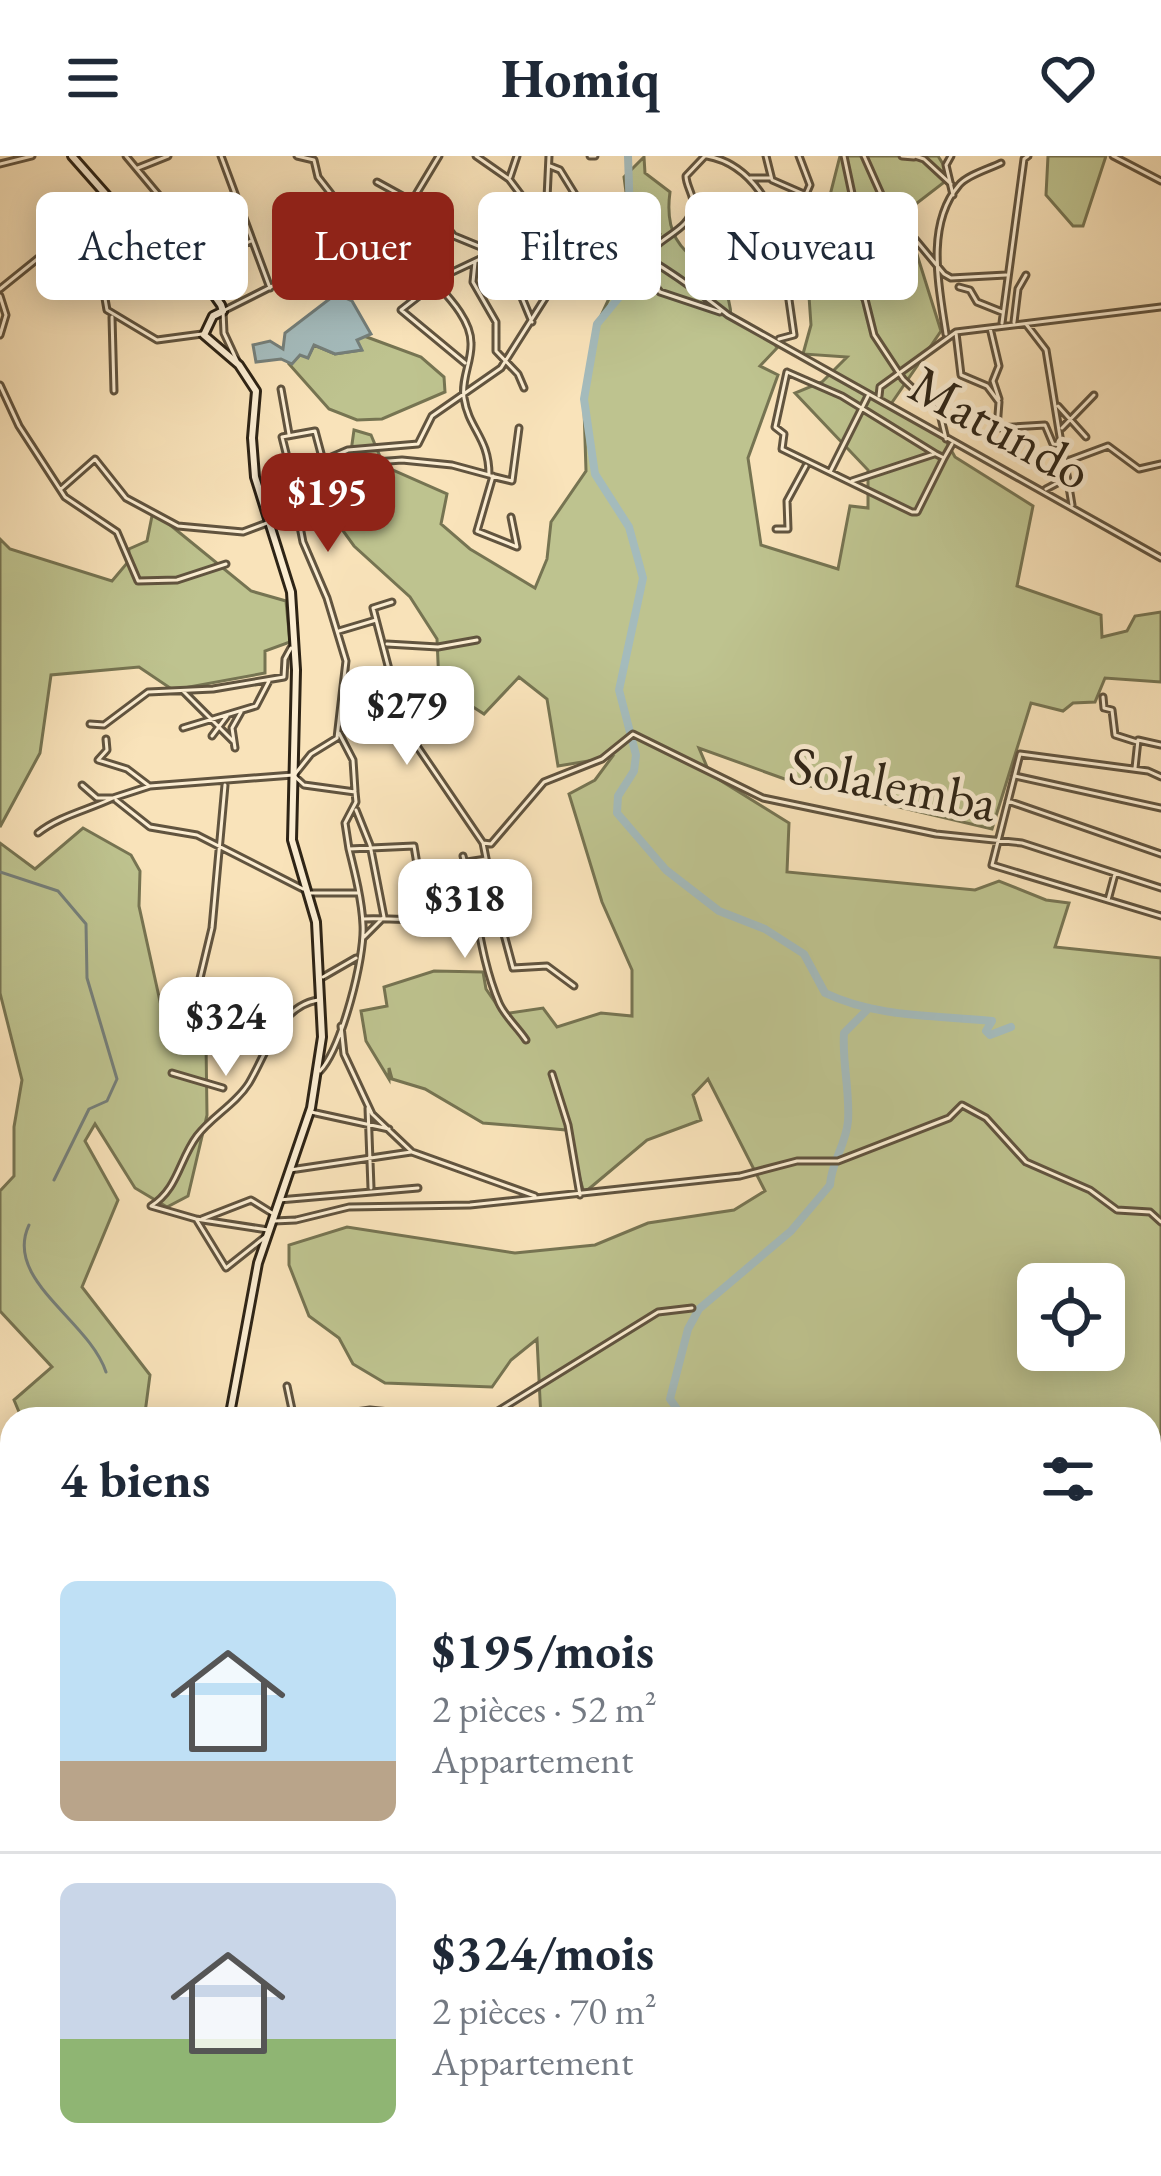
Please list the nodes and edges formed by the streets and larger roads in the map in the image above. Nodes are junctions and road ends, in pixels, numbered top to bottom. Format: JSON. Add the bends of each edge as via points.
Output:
{"nodes":[{"id":1,"x":32,"y":156,"type":"edge"},
{"id":2,"x":72,"y":156,"type":"edge"},
{"id":3,"x":126,"y":156,"type":"edge"},
{"id":4,"x":168,"y":156,"type":"edge"},
{"id":5,"x":221,"y":156,"type":"edge"},
{"id":6,"x":297,"y":156,"type":"edge"},
{"id":7,"x":439,"y":156,"type":"edge"},
{"id":8,"x":476,"y":156,"type":"edge"},
{"id":9,"x":517,"y":156,"type":"edge"},
{"id":10,"x":549,"y":156,"type":"edge"},
{"id":11,"x":706,"y":156,"type":"edge"},
{"id":12,"x":766,"y":156,"type":"edge"},
{"id":13,"x":799,"y":156,"type":"edge"},
{"id":14,"x":844,"y":156,"type":"edge"},
{"id":15,"x":864,"y":156,"type":"edge"},
{"id":16,"x":902,"y":156,"type":"edge"},
{"id":17,"x":915,"y":156,"type":"edge"},
{"id":18,"x":951,"y":156,"type":"edge"},
{"id":19,"x":1028,"y":156,"type":"edge"},
{"id":20,"x":1113,"y":156,"type":"edge"},
{"id":21,"x":725,"y":158,"type":"edge"},
{"id":22,"x":1001,"y":163,"type":"dead end"},
{"id":23,"x":0,"y":164,"type":"edge"},
{"id":24,"x":549,"y":164,"type":"junction"},
{"id":25,"x":137,"y":168,"type":"junction"},
{"id":26,"x":509,"y":178,"type":"junction"},
{"id":27,"x":748,"y":178,"type":"junction"},
{"id":28,"x":771,"y":178,"type":"junction"},
{"id":29,"x":1161,"y":181,"type":"edge"},
{"id":30,"x":377,"y":182,"type":"dead end"},
{"id":31,"x":951,"y":184,"type":"junction"},
{"id":32,"x":103,"y":192,"type":"edge"},
{"id":33,"x":157,"y":192,"type":"edge"},
{"id":34,"x":330,"y":192,"type":"edge"},
{"id":35,"x":393,"y":192,"type":"edge"},
{"id":36,"x":420,"y":192,"type":"edge"},
{"id":37,"x":521,"y":192,"type":"edge"},
{"id":38,"x":545,"y":192,"type":"edge"},
{"id":39,"x":574,"y":192,"type":"edge"},
{"id":40,"x":756,"y":192,"type":"edge"},
{"id":41,"x":802,"y":192,"type":"edge"},
{"id":42,"x":807,"y":192,"type":"edge"},
{"id":43,"x":852,"y":192,"type":"edge"},
{"id":44,"x":954,"y":196,"type":"junction"},
{"id":45,"x":454,"y":236,"type":"edge"},
{"id":46,"x":251,"y":241,"type":"junction"},
{"id":47,"x":248,"y":242,"type":"edge"},
{"id":48,"x":661,"y":242,"type":"edge"},
{"id":49,"x":478,"y":246,"type":"edge"},
{"id":50,"x":478,"y":259,"type":"edge"},
{"id":51,"x":475,"y":260,"type":"junction"},
{"id":52,"x":36,"y":261,"type":"edge"},
{"id":53,"x":937,"y":262,"type":"junction"},
{"id":54,"x":661,"y":270,"type":"edge"},
{"id":55,"x":454,"y":272,"type":"edge"},
{"id":56,"x":1006,"y":275,"type":"junction"},
{"id":57,"x":1026,"y":275,"type":"dead end"},
{"id":58,"x":959,"y":287,"type":"dead end"},
{"id":59,"x":270,"y":288,"type":"joint"},
{"id":60,"x":0,"y":292,"type":"edge"},
{"id":61,"x":661,"y":292,"type":"edge"},
{"id":62,"x":105,"y":300,"type":"edge"},
{"id":63,"x":216,"y":300,"type":"edge"},
{"id":64,"x":218,"y":300,"type":"edge"},
{"id":65,"x":414,"y":300,"type":"edge"},
{"id":66,"x":449,"y":300,"type":"edge"},
{"id":67,"x":523,"y":300,"type":"edge"},
{"id":68,"x":540,"y":300,"type":"edge"},
{"id":69,"x":789,"y":300,"type":"edge"},
{"id":70,"x":865,"y":300,"type":"edge"},
{"id":71,"x":1161,"y":307,"type":"edge"},
{"id":72,"x":222,"y":308,"type":"junction"},
{"id":73,"x":724,"y":312,"type":"junction"},
{"id":74,"x":1003,"y":312,"type":"junction"},
{"id":75,"x":112,"y":316,"type":"junction"},
{"id":76,"x":532,"y":322,"type":"junction"},
{"id":77,"x":1026,"y":322,"type":"junction"},
{"id":78,"x":1014,"y":323,"type":"junction"},
{"id":79,"x":1002,"y":325,"type":"junction"},
{"id":80,"x":990,"y":326,"type":"junction"},
{"id":81,"x":956,"y":332,"type":"junction"},
{"id":82,"x":794,"y":334,"type":"junction"},
{"id":83,"x":0,"y":335,"type":"edge"},
{"id":84,"x":203,"y":335,"type":"junction"},
{"id":85,"x":946,"y":336,"type":"junction"},
{"id":86,"x":777,"y":340,"type":"junction"},
{"id":87,"x":788,"y":349,"type":"junction"},
{"id":88,"x":506,"y":362,"type":"junction"},
{"id":89,"x":467,"y":364,"type":"junction"},
{"id":90,"x":238,"y":365,"type":"junction"},
{"id":91,"x":899,"y":372,"type":"junction"},
{"id":92,"x":464,"y":377,"type":"junction"},
{"id":93,"x":0,"y":385,"type":"edge"},
{"id":94,"x":524,"y":388,"type":"dead end"},
{"id":95,"x":281,"y":389,"type":"dead end"},
{"id":96,"x":879,"y":390,"type":"junction"},
{"id":97,"x":464,"y":391,"type":"junction"},
{"id":98,"x":114,"y":392,"type":"dead end"},
{"id":99,"x":870,"y":394,"type":"junction"},
{"id":100,"x":1094,"y":394,"type":"dead end"},
{"id":101,"x":457,"y":397,"type":"junction"},
{"id":102,"x":880,"y":399,"type":"junction"},
{"id":103,"x":999,"y":402,"type":"junction"},
{"id":104,"x":1057,"y":404,"type":"junction"},
{"id":105,"x":860,"y":408,"type":"junction"},
{"id":106,"x":11,"y":409,"type":"junction"},
{"id":107,"x":2,"y":415,"type":"edge"},
{"id":108,"x":1071,"y":416,"type":"junction"},
{"id":109,"x":519,"y":428,"type":"dead end"},
{"id":110,"x":1060,"y":429,"type":"junction"},
{"id":111,"x":289,"y":434,"type":"junction"},
{"id":112,"x":1086,"y":437,"type":"dead end"},
{"id":113,"x":946,"y":439,"type":"junction"},
{"id":114,"x":952,"y":442,"type":"junction"},
{"id":115,"x":1061,"y":445,"type":"junction"},
{"id":116,"x":935,"y":454,"type":"junction"},
{"id":117,"x":944,"y":458,"type":"junction"},
{"id":118,"x":808,"y":462,"type":"junction"},
{"id":119,"x":1063,"y":462,"type":"junction"},
{"id":120,"x":321,"y":464,"type":"junction"},
{"id":121,"x":1161,"y":464,"type":"edge"},
{"id":122,"x":830,"y":472,"type":"junction"},
{"id":123,"x":291,"y":473,"type":"junction"},
{"id":124,"x":491,"y":476,"type":"junction"},
{"id":125,"x":1066,"y":480,"type":"junction"},
{"id":126,"x":851,"y":482,"type":"junction"},
{"id":127,"x":60,"y":490,"type":"junction"},
{"id":128,"x":1044,"y":490,"type":"junction"},
{"id":129,"x":1072,"y":506,"type":"junction"},
{"id":130,"x":511,"y":517,"type":"dead end"},
{"id":131,"x":268,"y":523,"type":"junction"},
{"id":132,"x":776,"y":529,"type":"dead end"},
{"id":133,"x":1161,"y":558,"type":"edge"},
{"id":134,"x":226,"y":564,"type":"dead end"},
{"id":135,"x":392,"y":602,"type":"dead end"},
{"id":136,"x":377,"y":620,"type":"junction"},
{"id":137,"x":338,"y":632,"type":"junction"},
{"id":138,"x":477,"y":640,"type":"dead end"},
{"id":139,"x":295,"y":641,"type":"junction"},
{"id":140,"x":386,"y":643,"type":"junction"},
{"id":141,"x":296,"y":676,"type":"junction"},
{"id":142,"x":284,"y":677,"type":"junction"},
{"id":143,"x":269,"y":679,"type":"junction"},
{"id":144,"x":182,"y":690,"type":"junction"},
{"id":145,"x":1103,"y":697,"type":"dead end"},
{"id":146,"x":242,"y":710,"type":"junction"},
{"id":147,"x":228,"y":715,"type":"junction"},
{"id":148,"x":211,"y":720,"type":"junction"},
{"id":149,"x":90,"y":724,"type":"dead end"},
{"id":150,"x":218,"y":725,"type":"junction"},
{"id":151,"x":183,"y":728,"type":"dead end"},
{"id":152,"x":338,"y":731,"type":"junction"},
{"id":153,"x":212,"y":736,"type":"dead end"},
{"id":154,"x":106,"y":739,"type":"dead end"},
{"id":155,"x":1137,"y":742,"type":"junction"},
{"id":156,"x":1161,"y":745,"type":"edge"},
{"id":157,"x":1135,"y":769,"type":"junction"},
{"id":158,"x":293,"y":775,"type":"junction"},
{"id":159,"x":1013,"y":776,"type":"junction"},
{"id":160,"x":1161,"y":777,"type":"edge"},
{"id":161,"x":226,"y":783,"type":"junction"},
{"id":162,"x":82,"y":784,"type":"dead end"},
{"id":163,"x":150,"y":786,"type":"junction"},
{"id":164,"x":355,"y":792,"type":"junction"},
{"id":165,"x":113,"y":798,"type":"junction"},
{"id":166,"x":1006,"y":800,"type":"junction"},
{"id":167,"x":356,"y":802,"type":"junction"},
{"id":168,"x":1161,"y":808,"type":"edge"},
{"id":169,"x":38,"y":832,"type":"dead end"},
{"id":170,"x":997,"y":839,"type":"junction"},
{"id":171,"x":483,"y":844,"type":"junction"},
{"id":172,"x":370,"y":845,"type":"junction"},
{"id":173,"x":221,"y":846,"type":"junction"},
{"id":174,"x":349,"y":849,"type":"junction"},
{"id":175,"x":1161,"y":854,"type":"edge"},
{"id":176,"x":486,"y":859,"type":"junction"},
{"id":177,"x":1116,"y":873,"type":"junction"},
{"id":178,"x":1161,"y":888,"type":"edge"},
{"id":179,"x":306,"y":891,"type":"junction"},
{"id":180,"x":357,"y":892,"type":"junction"},
{"id":181,"x":494,"y":899,"type":"junction"},
{"id":182,"x":1108,"y":901,"type":"junction"},
{"id":183,"x":475,"y":912,"type":"junction"},
{"id":184,"x":1161,"y":916,"type":"edge"},
{"id":185,"x":384,"y":917,"type":"junction"},
{"id":186,"x":409,"y":917,"type":"junction"},
{"id":187,"x":363,"y":919,"type":"junction"},
{"id":188,"x":362,"y":939,"type":"junction"},
{"id":189,"x":358,"y":957,"type":"junction"},
{"id":190,"x":316,"y":981,"type":"junction"},
{"id":191,"x":574,"y":986,"type":"dead end"},
{"id":192,"x":195,"y":999,"type":"dead end"},
{"id":193,"x":319,"y":1000,"type":"junction"},
{"id":194,"x":340,"y":1026,"type":"junction"},
{"id":195,"x":526,"y":1040,"type":"dead end"},
{"id":196,"x":320,"y":1071,"type":"junction"},
{"id":197,"x":172,"y":1073,"type":"dead end"},
{"id":198,"x":552,"y":1074,"type":"dead end"},
{"id":199,"x":223,"y":1088,"type":"dead end"},
{"id":200,"x":368,"y":1106,"type":"junction"},
{"id":201,"x":309,"y":1112,"type":"junction"},
{"id":202,"x":366,"y":1126,"type":"junction"},
{"id":203,"x":388,"y":1129,"type":"junction"},
{"id":204,"x":412,"y":1152,"type":"junction"},
{"id":205,"x":367,"y":1161,"type":"junction"},
{"id":206,"x":288,"y":1170,"type":"junction"},
{"id":207,"x":418,"y":1188,"type":"dead end"},
{"id":208,"x":371,"y":1189,"type":"junction"},
{"id":209,"x":580,"y":1195,"type":"junction"},
{"id":210,"x":555,"y":1197,"type":"junction"},
{"id":211,"x":277,"y":1200,"type":"junction"},
{"id":212,"x":198,"y":1219,"type":"junction"},
{"id":213,"x":271,"y":1222,"type":"junction"},
{"id":214,"x":1161,"y":1222,"type":"edge"},
{"id":215,"x":692,"y":1308,"type":"dead end"},
{"id":216,"x":286,"y":1386,"type":"dead end"},
{"id":217,"x":231,"y":1407,"type":"edge"},
{"id":218,"x":291,"y":1407,"type":"edge"},
{"id":219,"x":504,"y":1407,"type":"edge"}],
"edges":[{"from":1,"to":23,"type":"street"},
{"from":2,"to":32,"type":"street"},
{"from":3,"to":25,"type":"street"},
{"from":4,"to":25,"type":"street"},
{"from":5,"to":46,"type":"street"},
{"from":6,"to":34,"type":"street","via":[[314,160]]},
{"from":7,"to":36,"type":"street"},
{"from":8,"to":26,"type":"street"},
{"from":9,"to":26,"type":"street"},
{"from":10,"to":24,"type":"street"},
{"from":11,"to":21,"type":"street"},
{"from":11,"to":48,"type":"street","via":[[686,176],[694,206],[683,228]]},
{"from":12,"to":28,"type":"street"},
{"from":13,"to":42,"type":"street"},
{"from":14,"to":43,"type":"street"},
{"from":15,"to":53,"type":"street","via":[[885,203]]},
{"from":16,"to":17,"type":"street"},
{"from":17,"to":31,"type":"street"},
{"from":18,"to":31,"type":"street"},
{"from":19,"to":56,"type":"street"},
{"from":20,"to":29,"type":"street"},
{"from":21,"to":27,"type":"street"},
{"from":22,"to":44,"type":"street","via":[[962,182]]},
{"from":24,"to":38,"type":"street"},
{"from":24,"to":39,"type":"street"},
{"from":25,"to":33,"type":"street"},
{"from":26,"to":37,"type":"street"},
{"from":27,"to":28,"type":"street"},
{"from":27,"to":40,"type":"street"},
{"from":28,"to":41,"type":"street"},
{"from":30,"to":35,"type":"street"},
{"from":31,"to":44,"type":"street"},
{"from":44,"to":53,"type":"street","via":[[940,225]]},
{"from":45,"to":49,"type":"street"},
{"from":46,"to":47,"type":"street"},
{"from":46,"to":59,"type":"street"},
{"from":50,"to":51,"type":"street"},
{"from":51,"to":55,"type":"street"},
{"from":51,"to":88,"type":"street","via":[[471,273]]},
{"from":52,"to":60,"type":"street"},
{"from":53,"to":56,"type":"street","via":[[951,278]]},
{"from":53,"to":85,"type":"street"},
{"from":54,"to":73,"type":"street"},
{"from":56,"to":74,"type":"street"},
{"from":57,"to":78,"type":"street"},
{"from":58,"to":74,"type":"street"},
{"from":59,"to":72,"type":"street"},
{"from":60,"to":83,"type":"street"},
{"from":61,"to":73,"type":"street"},
{"from":62,"to":75,"type":"street"},
{"from":63,"to":72,"type":"street"},
{"from":64,"to":72,"type":"street"},
{"from":65,"to":89,"type":"street","via":[[401,310]]},
{"from":66,"to":89,"type":"street","via":[[470,334]]},
{"from":67,"to":76,"type":"street"},
{"from":68,"to":76,"type":"street"},
{"from":69,"to":82,"type":"street"},
{"from":70,"to":91,"type":"street","via":[[874,335]]},
{"from":71,"to":77,"type":"street"},
{"from":72,"to":84,"type":"street"},
{"from":72,"to":90,"type":"street"},
{"from":73,"to":86,"type":"street","name":"Matundo"},
{"from":74,"to":79,"type":"street"},
{"from":75,"to":84,"type":"street","via":[[157,340]]},
{"from":75,"to":98,"type":"street"},
{"from":76,"to":88,"type":"street"},
{"from":77,"to":78,"type":"street"},
{"from":77,"to":104,"type":"street","via":[[1044,344]]},
{"from":78,"to":79,"type":"street"},
{"from":79,"to":80,"type":"street"},
{"from":80,"to":81,"type":"street"},
{"from":80,"to":103,"type":"street"},
{"from":81,"to":85,"type":"street"},
{"from":81,"to":103,"type":"street","via":[[961,375],[987,386]]},
{"from":82,"to":86,"type":"street"},
{"from":82,"to":87,"type":"street"},
{"from":84,"to":90,"type":"street"},
{"from":85,"to":91,"type":"street"},
{"from":86,"to":87,"type":"street","name":"Matundo"},
{"from":87,"to":99,"type":"street","name":"Matundo"},
{"from":88,"to":94,"type":"street"},
{"from":88,"to":97,"type":"street"},
{"from":89,"to":92,"type":"street"},
{"from":90,"to":131,"type":"street","via":[[256,391],[253,458]]},
{"from":91,"to":96,"type":"street"},
{"from":91,"to":113,"type":"street","via":[[940,414]]},
{"from":92,"to":97,"type":"street"},
{"from":92,"to":101,"type":"street"},
{"from":93,"to":106,"type":"street"},
{"from":95,"to":111,"type":"street"},
{"from":96,"to":99,"type":"street"},
{"from":96,"to":102,"type":"street"},
{"from":97,"to":101,"type":"street"},
{"from":97,"to":124,"type":"street","via":[[488,445]]},
{"from":99,"to":102,"type":"street","name":"Matundo"},
{"from":99,"to":105,"type":"street"},
{"from":100,"to":108,"type":"street"},
{"from":101,"to":120,"type":"street","via":[[432,416],[418,444],[348,450]]},
{"from":102,"to":113,"type":"street","name":"Matundo"},
{"from":103,"to":115,"type":"street","via":[[997,428],[1045,425],[1052,444]]},
{"from":104,"to":108,"type":"street"},
{"from":104,"to":110,"type":"street"},
{"from":105,"to":116,"type":"street"},
{"from":105,"to":118,"type":"street","via":[[787,372],[775,427],[783,430],[781,448]]},
{"from":105,"to":122,"type":"street"},
{"from":106,"to":107,"type":"street"},
{"from":106,"to":127,"type":"street"},
{"from":108,"to":110,"type":"street"},
{"from":108,"to":112,"type":"street"},
{"from":109,"to":124,"type":"street","via":[[512,481]]},
{"from":110,"to":115,"type":"street"},
{"from":111,"to":120,"type":"street","via":[[315,431]]},
{"from":111,"to":123,"type":"street","via":[[282,437]]},
{"from":113,"to":114,"type":"street","name":"Matundo"},
{"from":114,"to":117,"type":"street"},
{"from":114,"to":128,"type":"street","name":"Matundo"},
{"from":115,"to":119,"type":"street"},
{"from":116,"to":117,"type":"street"},
{"from":116,"to":126,"type":"street"},
{"from":117,"to":126,"type":"street","via":[[917,512]]},
{"from":118,"to":122,"type":"street"},
{"from":118,"to":132,"type":"street","via":[[787,501],[788,530]]},
{"from":119,"to":121,"type":"street","via":[[1108,446],[1139,469]]},
{"from":119,"to":125,"type":"street"},
{"from":120,"to":123,"type":"street"},
{"from":120,"to":124,"type":"street","via":[[402,460]]},
{"from":122,"to":126,"type":"street"},
{"from":123,"to":137,"type":"street","via":[[303,542]]},
{"from":124,"to":130,"type":"street","via":[[477,531],[517,548]]},
{"from":125,"to":128,"type":"street"},
{"from":125,"to":129,"type":"street"},
{"from":127,"to":131,"type":"street","via":[[84,466],[187,530],[243,532]]},
{"from":127,"to":134,"type":"street","via":[[117,532],[138,581],[178,580]]},
{"from":128,"to":129,"type":"street","name":"Matundo"},
{"from":129,"to":133,"type":"street","name":"Matundo"},
{"from":131,"to":139,"type":"street","via":[[288,579]]},
{"from":135,"to":136,"type":"street","via":[[374,608]]},
{"from":136,"to":137,"type":"street"},
{"from":136,"to":140,"type":"street"},
{"from":137,"to":152,"type":"street","via":[[346,661]]},
{"from":138,"to":140,"type":"street"},
{"from":139,"to":141,"type":"street"},
{"from":139,"to":142,"type":"street"},
{"from":140,"to":171,"type":"street","via":[[410,741]]},
{"from":141,"to":142,"type":"street"},
{"from":141,"to":158,"type":"street"},
{"from":142,"to":143,"type":"street"},
{"from":143,"to":144,"type":"street"},
{"from":143,"to":146,"type":"street","via":[[265,696]]},
{"from":144,"to":148,"type":"street"},
{"from":144,"to":149,"type":"street","via":[[148,692],[104,725]]},
{"from":145,"to":155,"type":"street","via":[[1114,733]]},
{"from":146,"to":147,"type":"street"},
{"from":146,"to":150,"type":"street","via":[[232,728],[235,745]]},
{"from":147,"to":148,"type":"street"},
{"from":147,"to":150,"type":"street"},
{"from":148,"to":150,"type":"street"},
{"from":148,"to":151,"type":"street"},
{"from":150,"to":153,"type":"street"},
{"from":152,"to":158,"type":"street"},
{"from":152,"to":164,"type":"street","via":[[353,760]]},
{"from":154,"to":163,"type":"street","via":[[98,760]]},
{"from":155,"to":156,"type":"street"},
{"from":155,"to":157,"type":"street"},
{"from":157,"to":159,"type":"street","via":[[1020,754]]},
{"from":157,"to":160,"type":"street"},
{"from":158,"to":161,"type":"street"},
{"from":158,"to":164,"type":"street"},
{"from":158,"to":179,"type":"street","via":[[292,840]]},
{"from":159,"to":166,"type":"street"},
{"from":159,"to":168,"type":"street"},
{"from":161,"to":163,"type":"street"},
{"from":161,"to":173,"type":"street"},
{"from":162,"to":165,"type":"street","via":[[97,798]]},
{"from":163,"to":165,"type":"street"},
{"from":164,"to":167,"type":"street"},
{"from":165,"to":169,"type":"street"},
{"from":165,"to":173,"type":"street","via":[[150,827]]},
{"from":166,"to":170,"type":"street"},
{"from":166,"to":175,"type":"street"},
{"from":167,"to":172,"type":"street"},
{"from":167,"to":174,"type":"street","via":[[345,823]]},
{"from":170,"to":171,"type":"street","name":"Solalemba","via":[[764,798],[630,735],[602,759],[544,782],[503,833]]},
{"from":170,"to":177,"type":"street","name":"Solalemba"},
{"from":170,"to":182,"type":"street","via":[[992,865]]},
{"from":171,"to":176,"type":"street"},
{"from":172,"to":174,"type":"street"},
{"from":172,"to":185,"type":"street"},
{"from":172,"to":186,"type":"street","via":[[414,846],[424,907]]},
{"from":173,"to":179,"type":"street"},
{"from":173,"to":192,"type":"street"},
{"from":174,"to":180,"type":"street"},
{"from":176,"to":181,"type":"street"},
{"from":176,"to":183,"type":"street","via":[[464,859]]},
{"from":177,"to":178,"type":"street","name":"Solalemba"},
{"from":177,"to":182,"type":"street"},
{"from":179,"to":180,"type":"street"},
{"from":179,"to":190,"type":"street","via":[[316,922]]},
{"from":180,"to":187,"type":"street"},
{"from":181,"to":183,"type":"street"},
{"from":181,"to":191,"type":"street","via":[[513,968],[547,965]]},
{"from":182,"to":184,"type":"street"},
{"from":183,"to":186,"type":"street"},
{"from":183,"to":195,"type":"street","via":[[499,1003]]},
{"from":185,"to":186,"type":"street"},
{"from":185,"to":187,"type":"street"},
{"from":185,"to":188,"type":"street"},
{"from":187,"to":188,"type":"street"},
{"from":188,"to":189,"type":"street"},
{"from":189,"to":190,"type":"street"},
{"from":189,"to":194,"type":"street"},
{"from":190,"to":193,"type":"street"},
{"from":193,"to":196,"type":"street"},
{"from":193,"to":212,"type":"street","via":[[272,1035],[249,1083],[194,1140],[176,1181],[151,1206]]},
{"from":194,"to":196,"type":"street"},
{"from":194,"to":200,"type":"street"},
{"from":196,"to":201,"type":"street"},
{"from":197,"to":199,"type":"street"},
{"from":198,"to":209,"type":"street"},
{"from":200,"to":202,"type":"street"},
{"from":200,"to":203,"type":"street"},
{"from":201,"to":202,"type":"street"},
{"from":201,"to":206,"type":"street"},
{"from":202,"to":203,"type":"street"},
{"from":202,"to":205,"type":"street"},
{"from":203,"to":204,"type":"street"},
{"from":204,"to":205,"type":"street"},
{"from":204,"to":210,"type":"street","via":[[530,1196]]},
{"from":205,"to":206,"type":"street"},
{"from":205,"to":208,"type":"street"},
{"from":206,"to":211,"type":"street"},
{"from":207,"to":208,"type":"street"},
{"from":208,"to":211,"type":"street"},
{"from":209,"to":210,"type":"street"},
{"from":209,"to":214,"type":"street","via":[[838,1161],[949,1118],[962,1105],[986,1118],[1026,1162],[1117,1210]]},
{"from":210,"to":213,"type":"street","via":[[349,1207]]},
{"from":211,"to":213,"type":"street"},
{"from":212,"to":213,"type":"street"},
{"from":212,"to":213,"type":"street","via":[[251,1200]]},
{"from":212,"to":213,"type":"street","via":[[226,1268]]},
{"from":213,"to":217,"type":"street"},
{"from":215,"to":219,"type":"street","via":[[658,1312]]},
{"from":216,"to":218,"type":"street"}]}
